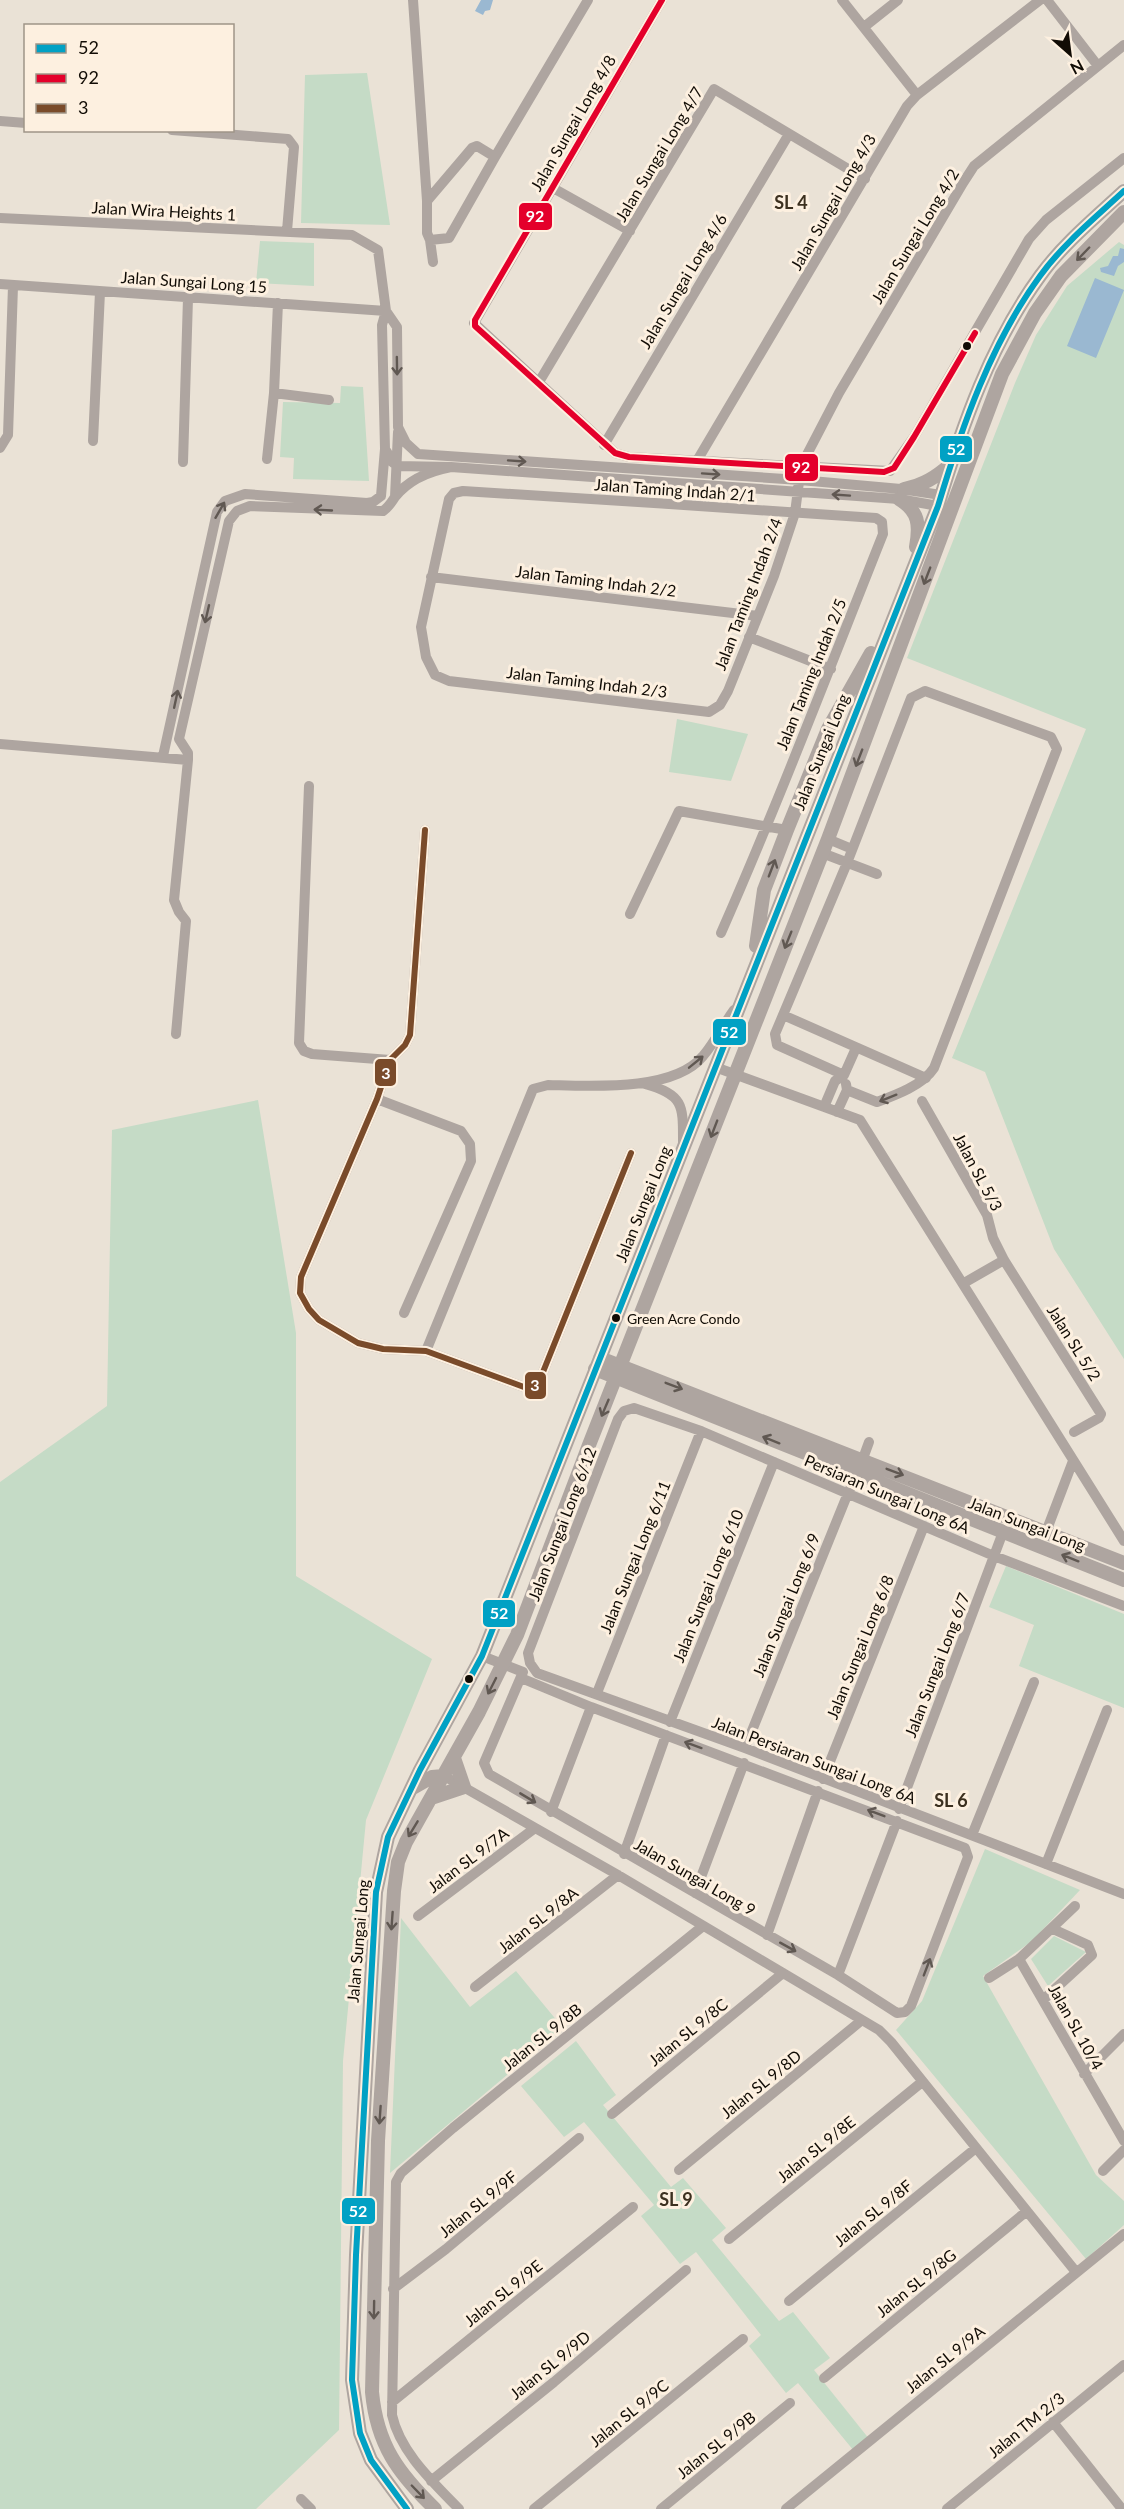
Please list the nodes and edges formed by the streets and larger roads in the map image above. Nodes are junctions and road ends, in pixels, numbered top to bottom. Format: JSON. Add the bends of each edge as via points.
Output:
{"nodes":[{"id":1,"x":413,"y":0,"type":"edge"},
{"id":2,"x":588,"y":0,"type":"edge"},
{"id":3,"x":662,"y":0,"type":"edge"},
{"id":4,"x":842,"y":0,"type":"edge"},
{"id":5,"x":898,"y":0,"type":"edge"},
{"id":6,"x":1040,"y":0,"type":"edge"},
{"id":7,"x":1047,"y":0,"type":"edge"},
{"id":8,"x":864,"y":27,"type":"junction"},
{"id":9,"x":1124,"y":45,"type":"edge"},
{"id":10,"x":1098,"y":66,"type":"junction"},
{"id":11,"x":917,"y":95,"type":"junction"},
{"id":12,"x":0,"y":121,"type":"edge"},
{"id":13,"x":24,"y":123,"type":"edge"},
{"id":14,"x":198,"y":132,"type":"edge"},
{"id":15,"x":789,"y":134,"type":"junction"},
{"id":16,"x":495,"y":157,"type":"junction"},
{"id":17,"x":1124,"y":158,"type":"edge"},
{"id":18,"x":865,"y":179,"type":"junction"},
{"id":19,"x":553,"y":188,"type":"junction"},
{"id":20,"x":1124,"y":191,"type":"edge"},
{"id":21,"x":427,"y":201,"type":"junction"},
{"id":22,"x":1124,"y":212,"type":"edge"},
{"id":23,"x":0,"y":219,"type":"edge"},
{"id":24,"x":287,"y":231,"type":"junction"},
{"id":25,"x":630,"y":231,"type":"junction"},
{"id":26,"x":430,"y":240,"type":"junction"},
{"id":27,"x":433,"y":262,"type":"dead end"},
{"id":28,"x":0,"y":284,"type":"edge"},
{"id":29,"x":13,"y":286,"type":"junction"},
{"id":30,"x":100,"y":292,"type":"junction"},
{"id":31,"x":188,"y":298,"type":"junction"},
{"id":32,"x":279,"y":303,"type":"junction"},
{"id":33,"x":386,"y":311,"type":"junction"},
{"id":34,"x":540,"y":382,"type":"junction"},
{"id":35,"x":274,"y":393,"type":"junction"},
{"id":36,"x":329,"y":400,"type":"dead end"},
{"id":37,"x":972,"y":410,"type":"junction"},
{"id":38,"x":398,"y":427,"type":"junction"},
{"id":39,"x":979,"y":429,"type":"junction"},
{"id":40,"x":962,"y":437,"type":"junction"},
{"id":41,"x":93,"y":441,"type":"dead end"},
{"id":42,"x":604,"y":445,"type":"junction"},
{"id":43,"x":0,"y":448,"type":"edge"},
{"id":44,"x":418,"y":454,"type":"junction"},
{"id":45,"x":267,"y":459,"type":"dead end"},
{"id":46,"x":698,"y":459,"type":"junction"},
{"id":47,"x":183,"y":462,"type":"dead end"},
{"id":48,"x":953,"y":462,"type":"junction"},
{"id":49,"x":393,"y":463,"type":"junction"},
{"id":50,"x":801,"y":466,"type":"junction"},
{"id":51,"x":451,"y":467,"type":"junction"},
{"id":52,"x":800,"y":480,"type":"junction"},
{"id":53,"x":798,"y":492,"type":"junction"},
{"id":54,"x":902,"y":494,"type":"junction"},
{"id":55,"x":395,"y":497,"type":"junction"},
{"id":56,"x":946,"y":500,"type":"junction"},
{"id":57,"x":795,"y":513,"type":"junction"},
{"id":58,"x":884,"y":534,"type":"joint"},
{"id":59,"x":913,"y":564,"type":"junction"},
{"id":60,"x":431,"y":577,"type":"junction"},
{"id":61,"x":896,"y":610,"type":"junction"},
{"id":62,"x":758,"y":616,"type":"junction"},
{"id":63,"x":750,"y":637,"type":"junction"},
{"id":64,"x":831,"y":669,"type":"junction"},
{"id":65,"x":720,"y":705,"type":"joint"},
{"id":66,"x":0,"y":744,"type":"edge"},
{"id":67,"x":163,"y":756,"type":"junction"},
{"id":68,"x":188,"y":760,"type":"junction"},
{"id":69,"x":309,"y":786,"type":"dead end"},
{"id":70,"x":768,"y":826,"type":"junction"},
{"id":71,"x":425,"y":830,"type":"dead end"},
{"id":72,"x":787,"y":830,"type":"junction"},
{"id":73,"x":828,"y":839,"type":"junction"},
{"id":74,"x":852,"y":849,"type":"junction"},
{"id":75,"x":822,"y":853,"type":"junction"},
{"id":76,"x":847,"y":863,"type":"junction"},
{"id":77,"x":878,"y":874,"type":"dead end"},
{"id":78,"x":630,"y":914,"type":"dead end"},
{"id":79,"x":721,"y":933,"type":"dead end"},
{"id":80,"x":754,"y":967,"type":"junction"},
{"id":81,"x":740,"y":1003,"type":"junction"},
{"id":82,"x":783,"y":1015,"type":"junction"},
{"id":83,"x":176,"y":1034,"type":"dead end"},
{"id":84,"x":856,"y":1048,"type":"junction"},
{"id":85,"x":390,"y":1060,"type":"junction"},
{"id":86,"x":715,"y":1067,"type":"junction"},
{"id":87,"x":735,"y":1074,"type":"junction"},
{"id":88,"x":844,"y":1075,"type":"junction"},
{"id":89,"x":926,"y":1078,"type":"junction"},
{"id":90,"x":642,"y":1083,"type":"junction"},
{"id":91,"x":848,"y":1090,"type":"junction"},
{"id":92,"x":377,"y":1099,"type":"junction"},
{"id":93,"x":922,"y":1101,"type":"dead end"},
{"id":94,"x":824,"y":1107,"type":"junction"},
{"id":95,"x":837,"y":1112,"type":"junction"},
{"id":96,"x":683,"y":1148,"type":"junction"},
{"id":97,"x":631,"y":1153,"type":"dead end"},
{"id":98,"x":1004,"y":1260,"type":"junction"},
{"id":99,"x":963,"y":1283,"type":"junction"},
{"id":100,"x":404,"y":1313,"type":"dead end"},
{"id":101,"x":426,"y":1351,"type":"junction"},
{"id":102,"x":597,"y":1363,"type":"junction"},
{"id":103,"x":619,"y":1372,"type":"junction"},
{"id":104,"x":638,"y":1408,"type":"joint"},
{"id":105,"x":701,"y":1431,"type":"junction"},
{"id":106,"x":1074,"y":1432,"type":"dead end"},
{"id":107,"x":568,"y":1438,"type":"junction"},
{"id":108,"x":869,"y":1442,"type":"dead end"},
{"id":109,"x":589,"y":1445,"type":"junction"},
{"id":110,"x":863,"y":1460,"type":"junction"},
{"id":111,"x":1073,"y":1461,"type":"junction"},
{"id":112,"x":774,"y":1462,"type":"junction"},
{"id":113,"x":858,"y":1475,"type":"junction"},
{"id":114,"x":848,"y":1493,"type":"junction"},
{"id":115,"x":924,"y":1526,"type":"junction"},
{"id":116,"x":1003,"y":1532,"type":"junction"},
{"id":117,"x":1046,"y":1532,"type":"junction"},
{"id":118,"x":1124,"y":1541,"type":"edge"},
{"id":119,"x":994,"y":1556,"type":"junction"},
{"id":120,"x":1124,"y":1563,"type":"edge"},
{"id":121,"x":1124,"y":1580,"type":"edge"},
{"id":122,"x":1124,"y":1606,"type":"edge"},
{"id":123,"x":482,"y":1656,"type":"junction"},
{"id":124,"x":530,"y":1663,"type":"joint"},
{"id":125,"x":503,"y":1665,"type":"junction"},
{"id":126,"x":521,"y":1678,"type":"junction"},
{"id":127,"x":1034,"y":1682,"type":"dead end"},
{"id":128,"x":597,"y":1693,"type":"junction"},
{"id":129,"x":591,"y":1707,"type":"junction"},
{"id":130,"x":1107,"y":1710,"type":"dead end"},
{"id":131,"x":670,"y":1722,"type":"junction"},
{"id":132,"x":666,"y":1735,"type":"junction"},
{"id":133,"x":435,"y":1741,"type":"junction"},
{"id":134,"x":745,"y":1748,"type":"junction"},
{"id":135,"x":454,"y":1758,"type":"junction"},
{"id":136,"x":744,"y":1763,"type":"junction"},
{"id":137,"x":444,"y":1776,"type":"junction"},
{"id":138,"x":823,"y":1779,"type":"junction"},
{"id":139,"x":464,"y":1787,"type":"junction"},
{"id":140,"x":411,"y":1789,"type":"junction"},
{"id":141,"x":818,"y":1791,"type":"junction"},
{"id":142,"x":431,"y":1798,"type":"junction"},
{"id":143,"x":899,"y":1809,"type":"junction"},
{"id":144,"x":551,"y":1812,"type":"junction"},
{"id":145,"x":897,"y":1821,"type":"junction"},
{"id":146,"x":535,"y":1828,"type":"junction"},
{"id":147,"x":972,"y":1834,"type":"junction"},
{"id":148,"x":624,"y":1854,"type":"junction"},
{"id":149,"x":1046,"y":1864,"type":"junction"},
{"id":150,"x":618,"y":1875,"type":"junction"},
{"id":151,"x":1123,"y":1891,"type":"edge"},
{"id":152,"x":695,"y":1893,"type":"junction"},
{"id":153,"x":1076,"y":1906,"type":"dead end"},
{"id":154,"x":418,"y":1916,"type":"dead end"},
{"id":155,"x":703,"y":1926,"type":"junction"},
{"id":156,"x":1053,"y":1929,"type":"junction"},
{"id":157,"x":767,"y":1935,"type":"junction"},
{"id":158,"x":1019,"y":1959,"type":"junction"},
{"id":159,"x":783,"y":1973,"type":"junction"},
{"id":160,"x":838,"y":1975,"type":"junction"},
{"id":161,"x":989,"y":1978,"type":"dead end"},
{"id":162,"x":475,"y":1987,"type":"dead end"},
{"id":163,"x":1044,"y":1999,"type":"junction"},
{"id":164,"x":862,"y":2020,"type":"junction"},
{"id":165,"x":1124,"y":2034,"type":"edge"},
{"id":166,"x":1084,"y":2074,"type":"junction"},
{"id":167,"x":922,"y":2082,"type":"junction"},
{"id":168,"x":612,"y":2114,"type":"dead end"},
{"id":169,"x":579,"y":2138,"type":"dead end"},
{"id":170,"x":1124,"y":2141,"type":"edge"},
{"id":171,"x":976,"y":2148,"type":"junction"},
{"id":172,"x":1124,"y":2150,"type":"edge"},
{"id":173,"x":679,"y":2170,"type":"dead end"},
{"id":174,"x":1103,"y":2171,"type":"dead end"},
{"id":175,"x":633,"y":2207,"type":"dead end"},
{"id":176,"x":1028,"y":2211,"type":"junction"},
{"id":177,"x":1124,"y":2235,"type":"edge"},
{"id":178,"x":729,"y":2239,"type":"dead end"},
{"id":179,"x":687,"y":2270,"type":"dead end"},
{"id":180,"x":1076,"y":2272,"type":"junction"},
{"id":181,"x":393,"y":2289,"type":"junction"},
{"id":182,"x":789,"y":2301,"type":"dead end"},
{"id":183,"x":743,"y":2339,"type":"dead end"},
{"id":184,"x":1124,"y":2366,"type":"edge"},
{"id":185,"x":824,"y":2378,"type":"dead end"},
{"id":186,"x":392,"y":2402,"type":"junction"},
{"id":187,"x":790,"y":2403,"type":"dead end"},
{"id":188,"x":1053,"y":2422,"type":"junction"},
{"id":189,"x":431,"y":2481,"type":"junction"},
{"id":190,"x":301,"y":2499,"type":"dead end"},
{"id":191,"x":1118,"y":2508,"type":"edge"},
{"id":192,"x":311,"y":2509,"type":"edge"},
{"id":193,"x":407,"y":2509,"type":"edge"},
{"id":194,"x":435,"y":2509,"type":"edge"},
{"id":195,"x":459,"y":2509,"type":"edge"},
{"id":196,"x":534,"y":2509,"type":"edge"},
{"id":197,"x":661,"y":2509,"type":"edge"},
{"id":198,"x":786,"y":2509,"type":"edge"},
{"id":199,"x":947,"y":2509,"type":"edge"}],
"edges":[{"from":1,"to":21,"type":"street"},
{"from":2,"to":16,"type":"street"},
{"from":3,"to":19,"type":"street","name":"Jalan Sungai Long 4/8"},
{"from":4,"to":8,"type":"street"},
{"from":5,"to":8,"type":"street"},
{"from":6,"to":11,"type":"street","name":"Jalan Sungai Long 4/3"},
{"from":7,"to":10,"type":"street"},
{"from":8,"to":11,"type":"street"},
{"from":9,"to":10,"type":"street","name":"Jalan Sungai Long 4/2"},
{"from":10,"to":50,"type":"street","name":"Jalan Sungai Long 4/2","via":[[974,166],[839,393]]},
{"from":11,"to":18,"type":"street","name":"Jalan Sungai Long 4/3"},
{"from":12,"to":13,"type":"street"},
{"from":14,"to":24,"type":"street","via":[[288,139],[294,147]]},
{"from":15,"to":18,"type":"street","name":"Jalan Sungai Long 4/7"},
{"from":15,"to":25,"type":"street","name":"Jalan Sungai Long 4/7","via":[[714,89]]},
{"from":15,"to":42,"type":"street","name":"Jalan Sungai Long 4/6"},
{"from":16,"to":21,"type":"street","via":[[477,146],[472,148]]},
{"from":16,"to":26,"type":"street","via":[[449,238]]},
{"from":17,"to":50,"type":"street","via":[[1046,219],[1029,239],[894,468],[884,472]]},
{"from":18,"to":46,"type":"street","name":"Jalan Sungai Long 4/3"},
{"from":19,"to":25,"type":"street"},
{"from":19,"to":34,"type":"street","name":"Jalan Sungai Long 4/8","via":[[474,323]]},
{"from":20,"to":37,"type":"street","name":"Jalan Sungai Long","via":[[1041,274],[1008,325]]},
{"from":21,"to":26,"type":"street"},
{"from":22,"to":39,"type":"street","name":"Jalan Sungai Long","one_way":true,"via":[[1061,276],[1035,313],[1002,374]]},
{"from":23,"to":24,"type":"street","name":"Jalan Wira Heights 1"},
{"from":24,"to":33,"type":"street","name":"Jalan Wira Heights 1","via":[[352,236],[378,250]]},
{"from":25,"to":34,"type":"street","name":"Jalan Sungai Long 4/7"},
{"from":26,"to":27,"type":"street"},
{"from":28,"to":29,"type":"street","name":"Jalan Sungai Long 15"},
{"from":29,"to":30,"type":"street","name":"Jalan Sungai Long 15"},
{"from":29,"to":43,"type":"street","via":[[8,435]]},
{"from":30,"to":31,"type":"street","name":"Jalan Sungai Long 15"},
{"from":30,"to":41,"type":"street"},
{"from":31,"to":32,"type":"street","name":"Jalan Sungai Long 15"},
{"from":31,"to":47,"type":"street"},
{"from":32,"to":33,"type":"street","name":"Jalan Sungai Long 15"},
{"from":32,"to":35,"type":"street"},
{"from":33,"to":38,"type":"street","one_way":true,"via":[[397,327]]},
{"from":33,"to":49,"type":"street","via":[[382,325],[386,449]]},
{"from":34,"to":42,"type":"street"},
{"from":35,"to":36,"type":"street"},
{"from":35,"to":45,"type":"street"},
{"from":37,"to":39,"type":"street"},
{"from":37,"to":40,"type":"street","name":"Jalan Sungai Long"},
{"from":38,"to":44,"type":"street","via":[[406,444]]},
{"from":38,"to":49,"type":"street"},
{"from":39,"to":40,"type":"street"},
{"from":39,"to":56,"type":"street","name":"Jalan Sungai Long"},
{"from":40,"to":48,"type":"street","name":"Jalan Sungai Long"},
{"from":42,"to":46,"type":"street","via":[[629,457]]},
{"from":44,"to":49,"type":"street"},
{"from":44,"to":52,"type":"street","one_way":true},
{"from":46,"to":50,"type":"street"},
{"from":48,"to":54,"type":"street","via":[[935,478]]},
{"from":48,"to":56,"type":"street","name":"Jalan Sungai Long"},
{"from":49,"to":51,"type":"street"},
{"from":49,"to":55,"type":"street"},
{"from":67,"to":49,"type":"street","one_way":true,"via":[[217,512],[225,501],[244,494],[373,502],[381,496]]},
{"from":50,"to":52,"type":"street","name":"Jalan Sungai Long 4/2"},
{"from":51,"to":53,"type":"street"},
{"from":51,"to":55,"type":"street","via":[[426,473]]},
{"from":52,"to":53,"type":"street","name":"Jalan Sungai Long 4/2"},
{"from":52,"to":54,"type":"street"},
{"from":54,"to":53,"type":"street","one_way":true},
{"from":53,"to":57,"type":"street","name":"Jalan Taming Indah 2/4"},
{"from":54,"to":56,"type":"street"},
{"from":54,"to":59,"type":"street","via":[[917,518]]},
{"from":55,"to":68,"type":"street","one_way":true,"via":[[383,512],[250,506],[237,511],[229,521],[180,739]]},
{"from":56,"to":59,"type":"street","name":"Jalan Sungai Long"},
{"from":56,"to":73,"type":"street","name":"Jalan Sungai Long","one_way":true,"via":[[948,521]]},
{"from":57,"to":58,"type":"street","name":"Jalan Taming Indah 2/1","via":[[876,518],[882,522]]},
{"from":57,"to":60,"type":"street","name":"Jalan Taming Indah 2/1","via":[[463,491],[449,499]]},
{"from":57,"to":62,"type":"street","name":"Jalan Taming Indah 2/4"},
{"from":58,"to":64,"type":"street","name":"Jalan Taming Indah 2/5"},
{"from":59,"to":61,"type":"street","name":"Jalan Sungai Long"},
{"from":60,"to":62,"type":"street","name":"Jalan Taming Indah 2/2"},
{"from":60,"to":65,"type":"street","name":"Jalan Taming Indah 2/3","via":[[421,627],[426,657],[435,675],[449,681],[709,712]]},
{"from":61,"to":72,"type":"street","via":[[828,729]]},
{"from":61,"to":80,"type":"street","name":"Jalan Sungai Long"},
{"from":62,"to":63,"type":"street","name":"Jalan Taming Indah 2/4"},
{"from":63,"to":64,"type":"street"},
{"from":63,"to":65,"type":"street","name":"Jalan Taming Indah 2/4"},
{"from":64,"to":70,"type":"street","name":"Jalan Taming Indah 2/5"},
{"from":66,"to":67,"type":"street"},
{"from":67,"to":68,"type":"street"},
{"from":68,"to":83,"type":"street","via":[[174,900],[186,921]]},
{"from":69,"to":85,"type":"street","via":[[299,1043],[312,1054]]},
{"from":70,"to":72,"type":"street"},
{"from":70,"to":78,"type":"street","via":[[679,811]]},
{"from":70,"to":79,"type":"street","name":"Jalan Taming Indah 2/5"},
{"from":71,"to":85,"type":"street","via":[[410,1035]]},
{"from":80,"to":72,"type":"street","one_way":true,"via":[[764,890]]},
{"from":73,"to":74,"type":"street"},
{"from":73,"to":75,"type":"street","name":"Jalan Sungai Long"},
{"from":74,"to":76,"type":"street"},
{"from":74,"to":89,"type":"street","via":[[911,698],[925,691],[1041,733],[1055,742],[1057,749],[934,1068]]},
{"from":75,"to":76,"type":"street"},
{"from":75,"to":87,"type":"street","name":"Jalan Sungai Long","one_way":true},
{"from":76,"to":77,"type":"street"},
{"from":76,"to":82,"type":"street"},
{"from":80,"to":81,"type":"street","name":"Jalan Sungai Long"},
{"from":81,"to":86,"type":"street","name":"Jalan Sungai Long"},
{"from":90,"to":81,"type":"street","one_way":true,"via":[[684,1071],[703,1058]]},
{"from":82,"to":84,"type":"street"},
{"from":82,"to":88,"type":"street","via":[[775,1034],[777,1045]]},
{"from":84,"to":88,"type":"street"},
{"from":84,"to":89,"type":"street"},
{"from":85,"to":92,"type":"street"},
{"from":86,"to":87,"type":"street"},
{"from":86,"to":96,"type":"street","name":"Jalan Sungai Long"},
{"from":87,"to":94,"type":"street"},
{"from":87,"to":103,"type":"street","name":"Jalan Sungai Long","one_way":true},
{"from":88,"to":91,"type":"street"},
{"from":88,"to":94,"type":"street","via":[[835,1081]]},
{"from":89,"to":91,"type":"street","one_way":true,"via":[[877,1102]]},
{"from":90,"to":96,"type":"street","via":[[664,1090],[680,1103]]},
{"from":90,"to":101,"type":"street","via":[[548,1085],[533,1089]]},
{"from":91,"to":95,"type":"street"},
{"from":92,"to":100,"type":"street","via":[[461,1131],[470,1144],[471,1161]]},
{"from":92,"to":101,"type":"street","via":[[301,1277],[300,1293],[319,1320],[358,1343],[383,1349]]},
{"from":93,"to":98,"type":"street","name":"Jalan SL 5/3","via":[[987,1215]]},
{"from":94,"to":95,"type":"street"},
{"from":95,"to":99,"type":"street","via":[[860,1120]]},
{"from":96,"to":102,"type":"street","name":"Jalan Sungai Long"},
{"from":97,"to":101,"type":"street","via":[[541,1377],[532,1390]]},
{"from":98,"to":99,"type":"street"},
{"from":98,"to":106,"type":"street","name":"Jalan SL 5/2","via":[[1101,1414]]},
{"from":99,"to":111,"type":"street"},
{"from":102,"to":103,"type":"street","name":"Jalan Sungai Long"},
{"from":102,"to":107,"type":"street","name":"Jalan Sungai Long"},
{"from":103,"to":109,"type":"street","name":"Jalan Sungai Long","one_way":true},
{"from":103,"to":110,"type":"street","name":"Jalan Sungai Long","one_way":true},
{"from":113,"to":103,"type":"street","name":"Jalan Sungai Long","one_way":true},
{"from":104,"to":105,"type":"street","name":"Persiaran Sungai Long 6A"},
{"from":104,"to":124,"type":"street","name":"Jalan Sungai Long 6/12","via":[[627,1409],[618,1419],[528,1653]]},
{"from":105,"to":112,"type":"street","name":"Persiaran Sungai Long 6A"},
{"from":105,"to":128,"type":"street","name":"Jalan Sungai Long 6/11"},
{"from":107,"to":109,"type":"street"},
{"from":107,"to":123,"type":"street","name":"Jalan Sungai Long"},
{"from":108,"to":110,"type":"street","name":"Jalan Sungai Long 6/9"},
{"from":109,"to":125,"type":"street","name":"Jalan Sungai Long"},
{"from":110,"to":113,"type":"street","name":"Jalan Sungai Long 6/9"},
{"from":110,"to":117,"type":"street","name":"Jalan Sungai Long","one_way":true},
{"from":111,"to":117,"type":"street"},
{"from":111,"to":118,"type":"street"},
{"from":112,"to":114,"type":"street","name":"Persiaran Sungai Long 6A"},
{"from":112,"to":131,"type":"street","name":"Jalan Sungai Long 6/10"},
{"from":113,"to":114,"type":"street","name":"Jalan Sungai Long 6/9"},
{"from":113,"to":116,"type":"street","name":"Jalan Sungai Long"},
{"from":114,"to":115,"type":"street","name":"Persiaran Sungai Long 6A"},
{"from":114,"to":134,"type":"street","name":"Jalan Sungai Long 6/9"},
{"from":115,"to":119,"type":"street","name":"Persiaran Sungai Long 6A"},
{"from":115,"to":138,"type":"street","name":"Jalan Sungai Long 6/8"},
{"from":116,"to":119,"type":"street","name":"Jalan Sungai Long 6/7"},
{"from":121,"to":116,"type":"street","name":"Jalan Sungai Long","one_way":true},
{"from":117,"to":120,"type":"street","name":"Jalan Sungai Long"},
{"from":119,"to":122,"type":"street","name":"Persiaran Sungai Long 6A"},
{"from":119,"to":143,"type":"street","name":"Jalan Sungai Long 6/7"},
{"from":123,"to":125,"type":"street"},
{"from":123,"to":133,"type":"street","name":"Jalan Sungai Long"},
{"from":124,"to":128,"type":"street","name":"Jalan Persiaran Sungai Long 6A","via":[[537,1672]]},
{"from":125,"to":126,"type":"street","via":[[523,1672]]},
{"from":125,"to":135,"type":"street","name":"Jalan Sungai Long","one_way":true},
{"from":126,"to":129,"type":"street"},
{"from":126,"to":144,"type":"street","name":"Jalan Sungai Long 9","one_way":true,"via":[[484,1763],[489,1774]]},
{"from":127,"to":147,"type":"street"},
{"from":128,"to":131,"type":"street","name":"Jalan Persiaran Sungai Long 6A"},
{"from":129,"to":132,"type":"street"},
{"from":129,"to":144,"type":"street"},
{"from":130,"to":149,"type":"street"},
{"from":131,"to":134,"type":"street","name":"Jalan Persiaran Sungai Long 6A"},
{"from":136,"to":132,"type":"street","one_way":true},
{"from":132,"to":148,"type":"street"},
{"from":133,"to":137,"type":"street","via":[[437,1761]]},
{"from":133,"to":140,"type":"street","name":"Jalan Sungai Long"},
{"from":134,"to":138,"type":"street","name":"Jalan Persiaran Sungai Long 6A"},
{"from":135,"to":137,"type":"street","name":"Jalan Sungai Long"},
{"from":135,"to":139,"type":"street"},
{"from":136,"to":141,"type":"street"},
{"from":136,"to":152,"type":"street"},
{"from":137,"to":139,"type":"street"},
{"from":137,"to":140,"type":"street","via":[[432,1777]]},
{"from":137,"to":142,"type":"street","name":"Jalan Sungai Long"},
{"from":138,"to":143,"type":"street","name":"Jalan Persiaran Sungai Long 6A"},
{"from":139,"to":142,"type":"street"},
{"from":139,"to":146,"type":"street"},
{"from":140,"to":193,"type":"street","name":"Jalan Sungai Long","via":[[388,1837],[375,1892],[352,2380],[360,2433],[371,2460]]},
{"from":145,"to":141,"type":"street","one_way":true},
{"from":141,"to":157,"type":"street"},
{"from":142,"to":194,"type":"street","name":"Jalan Sungai Long","one_way":true,"via":[[406,1842],[394,1891],[378,2141],[372,2392],[377,2422],[390,2456],[402,2475]]},
{"from":143,"to":147,"type":"street","name":"Jalan Persiaran Sungai Long 6A"},
{"from":144,"to":148,"type":"street","name":"Jalan Sungai Long 9"},
{"from":145,"to":160,"type":"street"},
{"from":160,"to":145,"type":"street","name":"Jalan Sungai Long 9","one_way":true,"via":[[897,2013],[911,2006],[968,1857],[961,1845]]},
{"from":146,"to":150,"type":"street"},
{"from":146,"to":154,"type":"street","name":"Jalan SL 9/7A"},
{"from":147,"to":149,"type":"street","name":"Jalan Persiaran Sungai Long 6A"},
{"from":148,"to":152,"type":"street","name":"Jalan Sungai Long 9"},
{"from":149,"to":151,"type":"street","name":"Jalan Persiaran Sungai Long 6A"},
{"from":150,"to":155,"type":"street"},
{"from":150,"to":162,"type":"street","name":"Jalan SL 9/8A"},
{"from":152,"to":157,"type":"street","name":"Jalan Sungai Long 9"},
{"from":153,"to":156,"type":"street"},
{"from":155,"to":159,"type":"street"},
{"from":155,"to":181,"type":"street","name":"Jalan SL 9/8B","via":[[401,2173],[396,2182]]},
{"from":156,"to":158,"type":"street"},
{"from":156,"to":163,"type":"street","via":[[1088,1945],[1092,1955]]},
{"from":157,"to":160,"type":"street","name":"Jalan Sungai Long 9","one_way":true},
{"from":158,"to":161,"type":"street"},
{"from":158,"to":163,"type":"street","name":"Jalan SL 10/4"},
{"from":159,"to":164,"type":"street"},
{"from":159,"to":168,"type":"street","name":"Jalan SL 9/8C"},
{"from":163,"to":166,"type":"street","name":"Jalan SL 10/4"},
{"from":164,"to":167,"type":"street","via":[[891,2042]]},
{"from":164,"to":173,"type":"street","name":"Jalan SL 9/8D"},
{"from":165,"to":166,"type":"street"},
{"from":166,"to":170,"type":"street","name":"Jalan SL 10/4"},
{"from":167,"to":171,"type":"street"},
{"from":167,"to":178,"type":"street","name":"Jalan SL 9/8E"},
{"from":169,"to":181,"type":"street","name":"Jalan SL 9/9F"},
{"from":171,"to":176,"type":"street"},
{"from":171,"to":182,"type":"street","name":"Jalan SL 9/8F"},
{"from":172,"to":174,"type":"street"},
{"from":175,"to":186,"type":"street","name":"Jalan SL 9/9E"},
{"from":176,"to":180,"type":"street"},
{"from":176,"to":185,"type":"street","name":"Jalan SL 9/8G"},
{"from":177,"to":180,"type":"street","name":"Jalan SL 9/9A"},
{"from":179,"to":189,"type":"street","name":"Jalan SL 9/9D"},
{"from":180,"to":198,"type":"street","name":"Jalan SL 9/9A"},
{"from":181,"to":186,"type":"street"},
{"from":183,"to":196,"type":"street","name":"Jalan SL 9/9C"},
{"from":184,"to":188,"type":"street","name":"Jalan TM 2/3"},
{"from":186,"to":189,"type":"street","via":[[395,2430]]},
{"from":187,"to":197,"type":"street","name":"Jalan SL 9/9B"},
{"from":188,"to":191,"type":"street"},
{"from":188,"to":199,"type":"street","name":"Jalan TM 2/3"},
{"from":189,"to":195,"type":"street"},
{"from":190,"to":192,"type":"street"}]}
